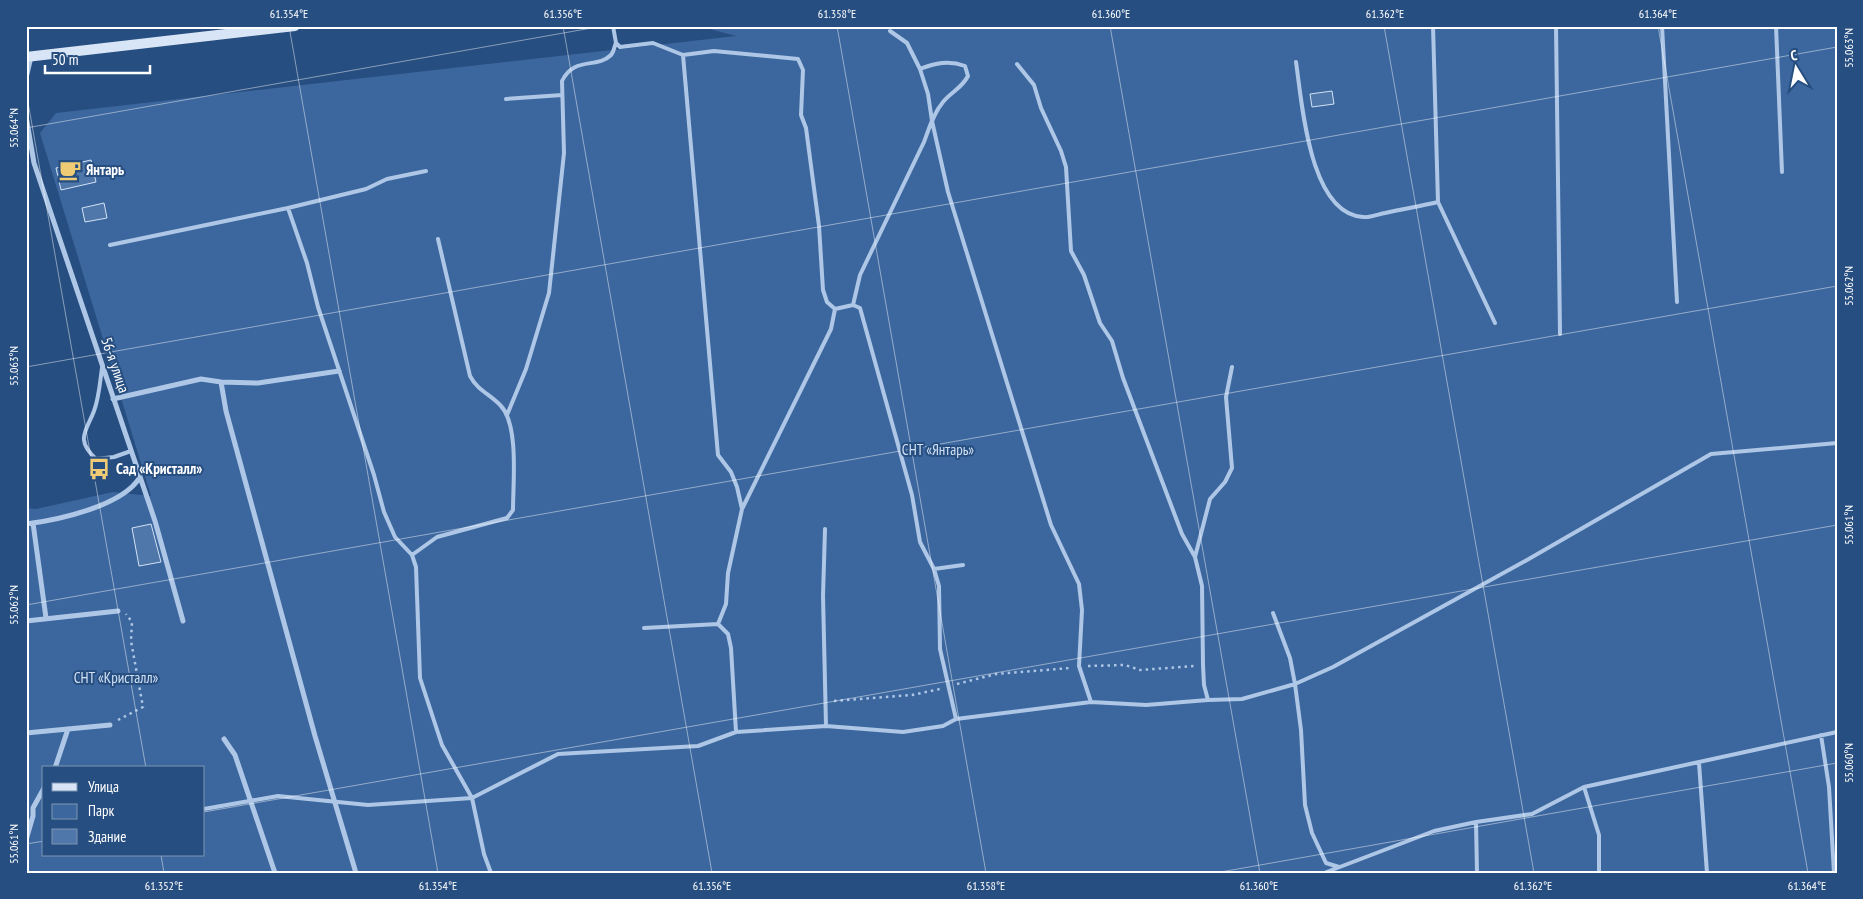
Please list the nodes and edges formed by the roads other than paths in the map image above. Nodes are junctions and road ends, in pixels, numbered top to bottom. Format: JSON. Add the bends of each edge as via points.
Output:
{"nodes":[{"id":1,"x":294,"y":26,"type":"edge"},
{"id":2,"x":613,"y":26,"type":"edge"},
{"id":3,"x":1434,"y":26,"type":"edge"},
{"id":4,"x":1556,"y":26,"type":"edge"},
{"id":5,"x":1662,"y":26,"type":"edge"},
{"id":6,"x":1776,"y":26,"type":"edge"},
{"id":7,"x":890,"y":31,"type":"dead end"},
{"id":8,"x":616,"y":43,"type":"junction"},
{"id":9,"x":683,"y":55,"type":"junction"},
{"id":10,"x":29,"y":57,"type":"edge"},
{"id":11,"x":1296,"y":62,"type":"dead end"},
{"id":12,"x":1017,"y":64,"type":"dead end"},
{"id":13,"x":920,"y":69,"type":"junction"},
{"id":14,"x":26,"y":78,"type":"edge"},
{"id":15,"x":562,"y":95,"type":"junction"},
{"id":16,"x":506,"y":99,"type":"dead end"},
{"id":17,"x":26,"y":116,"type":"edge"},
{"id":18,"x":932,"y":120,"type":"junction"},
{"id":19,"x":426,"y":171,"type":"dead end"},
{"id":20,"x":1782,"y":172,"type":"dead end"},
{"id":21,"x":1438,"y":202,"type":"junction"},
{"id":22,"x":288,"y":208,"type":"junction"},
{"id":23,"x":438,"y":239,"type":"dead end"},
{"id":24,"x":110,"y":245,"type":"dead end"},
{"id":25,"x":1677,"y":302,"type":"dead end"},
{"id":26,"x":853,"y":305,"type":"junction"},
{"id":27,"x":834,"y":309,"type":"junction"},
{"id":28,"x":1495,"y":322,"type":"dead end"},
{"id":29,"x":1560,"y":334,"type":"dead end"},
{"id":30,"x":102,"y":368,"type":"junction"},
{"id":31,"x":1232,"y":368,"type":"dead end"},
{"id":32,"x":339,"y":371,"type":"junction"},
{"id":33,"x":221,"y":382,"type":"junction"},
{"id":34,"x":113,"y":399,"type":"junction"},
{"id":35,"x":507,"y":415,"type":"junction"},
{"id":36,"x":1837,"y":443,"type":"edge"},
{"id":37,"x":131,"y":451,"type":"junction"},
{"id":38,"x":140,"y":477,"type":"junction"},
{"id":39,"x":742,"y":510,"type":"junction"},
{"id":40,"x":33,"y":523,"type":"junction"},
{"id":41,"x":26,"y":524,"type":"edge"},
{"id":42,"x":825,"y":529,"type":"dead end"},
{"id":43,"x":412,"y":555,"type":"junction"},
{"id":44,"x":1195,"y":557,"type":"junction"},
{"id":45,"x":963,"y":565,"type":"dead end"},
{"id":46,"x":934,"y":569,"type":"junction"},
{"id":47,"x":118,"y":611,"type":"road end"},
{"id":48,"x":1273,"y":613,"type":"dead end"},
{"id":49,"x":46,"y":618,"type":"junction"},
{"id":50,"x":183,"y":620,"type":"dead end"},
{"id":51,"x":26,"y":621,"type":"edge"},
{"id":52,"x":718,"y":624,"type":"junction"},
{"id":53,"x":644,"y":628,"type":"dead end"},
{"id":54,"x":1295,"y":684,"type":"junction"},
{"id":55,"x":1208,"y":700,"type":"junction"},
{"id":56,"x":1091,"y":702,"type":"junction"},
{"id":57,"x":956,"y":719,"type":"junction"},
{"id":58,"x":110,"y":725,"type":"road end"},
{"id":59,"x":826,"y":726,"type":"junction"},
{"id":60,"x":68,"y":729,"type":"junction"},
{"id":61,"x":736,"y":732,"type":"junction"},
{"id":62,"x":1837,"y":732,"type":"edge"},
{"id":63,"x":26,"y":733,"type":"edge"},
{"id":64,"x":1821,"y":736,"type":"junction"},
{"id":65,"x":224,"y":739,"type":"dead end"},
{"id":66,"x":1698,"y":763,"type":"junction"},
{"id":67,"x":56,"y":766,"type":"edge"},
{"id":68,"x":1584,"y":787,"type":"junction"},
{"id":69,"x":42,"y":792,"type":"edge"},
{"id":70,"x":472,"y":798,"type":"junction"},
{"id":71,"x":250,"y":800,"type":"junction"},
{"id":72,"x":334,"y":802,"type":"junction"},
{"id":73,"x":33,"y":808,"type":"junction"},
{"id":74,"x":26,"y":809,"type":"edge"},
{"id":75,"x":205,"y":809,"type":"edge"},
{"id":76,"x":1476,"y":822,"type":"junction"},
{"id":77,"x":26,"y":840,"type":"edge"},
{"id":78,"x":1339,"y":868,"type":"junction"},
{"id":79,"x":275,"y":873,"type":"edge"},
{"id":80,"x":356,"y":873,"type":"edge"},
{"id":81,"x":490,"y":873,"type":"edge"},
{"id":82,"x":1324,"y":873,"type":"edge"},
{"id":83,"x":1477,"y":873,"type":"edge"},
{"id":84,"x":1599,"y":873,"type":"edge"},
{"id":85,"x":1707,"y":873,"type":"edge"},
{"id":86,"x":1834,"y":873,"type":"edge"}],
"edges":[{"from":1,"to":10,"type":"main road"},
{"from":2,"to":8,"type":"lane"},
{"from":3,"to":21,"type":"lane"},
{"from":4,"to":29,"type":"lane"},
{"from":5,"to":25,"type":"lane"},
{"from":6,"to":20,"type":"lane"},
{"from":7,"to":13,"type":"lane","via":[[907,43]]},
{"from":8,"to":9,"type":"lane","via":[[620,47],[653,43]]},
{"from":8,"to":15,"type":"lane","via":[[612,54],[577,66],[565,75]]},
{"from":9,"to":27,"type":"lane","via":[[714,51],[798,59],[803,70],[801,115],[806,128],[820,226],[823,290],[827,302]]},
{"from":9,"to":39,"type":"lane","via":[[718,455],[731,472]]},
{"from":10,"to":14,"type":"street"},
{"from":11,"to":21,"type":"lane","via":[[1310,153],[1331,199],[1348,213],[1363,217]]},
{"from":12,"to":44,"type":"lane","via":[[1034,85],[1066,166],[1071,251],[1084,275],[1100,323],[1112,341],[1182,534]]},
{"from":13,"to":18,"type":"lane"},
{"from":13,"to":18,"type":"lane","via":[[955,62],[965,66],[968,76],[963,85],[943,101]]},
{"from":15,"to":16,"type":"lane"},
{"from":15,"to":35,"type":"lane","via":[[564,153],[549,293],[526,370]]},
{"from":17,"to":30,"type":"street","name":"56-я улица","via":[[34,163]]},
{"from":18,"to":26,"type":"lane","via":[[860,275]]},
{"from":18,"to":56,"type":"lane","via":[[948,192],[1051,525],[1079,584],[1082,610],[1079,666]]},
{"from":19,"to":22,"type":"lane"},
{"from":21,"to":28,"type":"lane"},
{"from":22,"to":24,"type":"lane"},
{"from":22,"to":32,"type":"lane"},
{"from":23,"to":35,"type":"lane","via":[[470,376],[476,386]]},
{"from":26,"to":27,"type":"lane"},
{"from":26,"to":46,"type":"lane","via":[[860,308],[912,495],[920,542]]},
{"from":27,"to":39,"type":"lane","via":[[831,329]]},
{"from":30,"to":34,"type":"street","name":"56-я улица"},
{"from":30,"to":37,"type":"lane","via":[[95,410],[83,434],[86,450],[96,459]]},
{"from":31,"to":44,"type":"lane","via":[[1226,397],[1232,468],[1210,499]]},
{"from":32,"to":33,"type":"street","via":[[258,383]]},
{"from":32,"to":43,"type":"lane","via":[[384,512],[395,537]]},
{"from":33,"to":34,"type":"street","via":[[201,378]]},
{"from":33,"to":72,"type":"street","via":[[226,411]]},
{"from":34,"to":37,"type":"street","name":"56-я улица"},
{"from":35,"to":43,"type":"lane","via":[[514,444],[513,510],[507,518],[437,537]]},
{"from":36,"to":54,"type":"lane","via":[[1712,454],[1342,662]]},
{"from":37,"to":38,"type":"street","name":"56-я улица"},
{"from":38,"to":40,"type":"street","via":[[135,486],[119,498],[78,514]]},
{"from":38,"to":50,"type":"street","name":"56-я улица"},
{"from":39,"to":52,"type":"lane","via":[[728,573],[726,604]]},
{"from":40,"to":41,"type":"street"},
{"from":40,"to":49,"type":"street"},
{"from":42,"to":59,"type":"lane"},
{"from":43,"to":70,"type":"lane","via":[[416,567],[420,678],[442,745]]},
{"from":44,"to":55,"type":"lane","via":[[1202,586],[1204,685]]},
{"from":45,"to":46,"type":"lane"},
{"from":46,"to":57,"type":"lane","via":[[939,586],[940,649]]},
{"from":47,"to":49,"type":"street"},
{"from":48,"to":54,"type":"lane","via":[[1290,658]]},
{"from":49,"to":51,"type":"street"},
{"from":52,"to":53,"type":"lane"},
{"from":52,"to":61,"type":"lane","via":[[728,634],[731,648]]},
{"from":54,"to":55,"type":"lane","via":[[1242,699]]},
{"from":54,"to":78,"type":"lane","via":[[1305,805],[1312,832],[1326,863]]},
{"from":55,"to":56,"type":"lane","via":[[1146,705]]},
{"from":56,"to":57,"type":"lane"},
{"from":57,"to":59,"type":"lane","via":[[942,726],[903,732]]},
{"from":58,"to":60,"type":"street"},
{"from":59,"to":61,"type":"lane"},
{"from":60,"to":63,"type":"street"},
{"from":60,"to":67,"type":"street"},
{"from":61,"to":70,"type":"lane","via":[[698,746],[558,754]]},
{"from":62,"to":64,"type":"lane"},
{"from":64,"to":66,"type":"lane"},
{"from":64,"to":86,"type":"lane","via":[[1829,787]]},
{"from":65,"to":71,"type":"street","via":[[236,755]]},
{"from":66,"to":68,"type":"lane"},
{"from":66,"to":85,"type":"lane"},
{"from":68,"to":76,"type":"lane","via":[[1532,814]]},
{"from":68,"to":84,"type":"lane","via":[[1599,835]]},
{"from":69,"to":73,"type":"street"},
{"from":70,"to":72,"type":"lane","via":[[368,805]]},
{"from":70,"to":81,"type":"lane"},
{"from":71,"to":72,"type":"lane","via":[[286,796]]},
{"from":71,"to":75,"type":"lane"},
{"from":71,"to":79,"type":"street"},
{"from":72,"to":80,"type":"street"},
{"from":73,"to":74,"type":"street"},
{"from":73,"to":77,"type":"street"},
{"from":76,"to":78,"type":"lane","via":[[1434,831]]},
{"from":76,"to":83,"type":"lane"},
{"from":78,"to":82,"type":"lane"}]}
